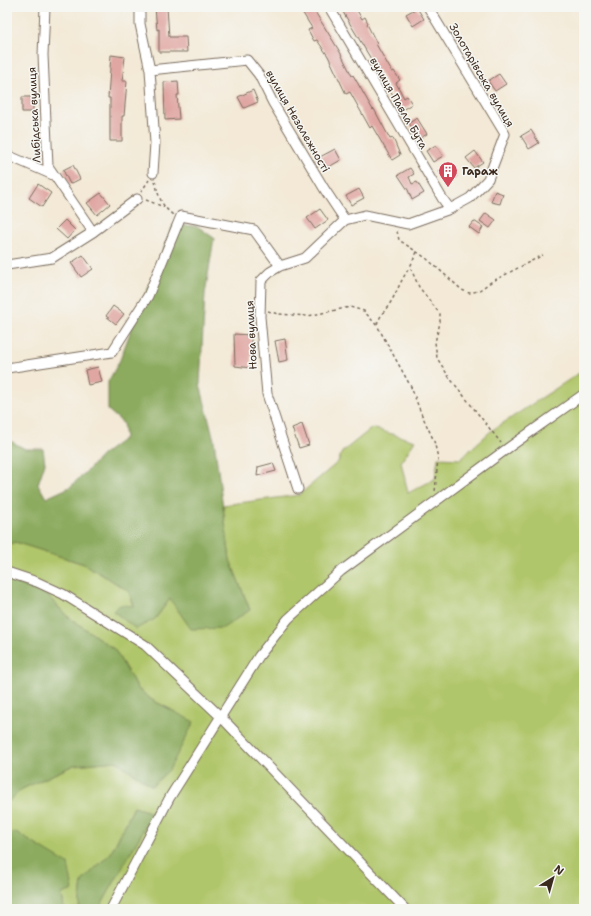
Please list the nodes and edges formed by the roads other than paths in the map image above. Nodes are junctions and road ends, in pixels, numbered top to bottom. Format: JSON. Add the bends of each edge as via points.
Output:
{"nodes":[{"id":1,"x":45,"y":7,"type":"edge"},
{"id":2,"x":140,"y":7,"type":"edge"},
{"id":3,"x":329,"y":7,"type":"edge"},
{"id":4,"x":428,"y":7,"type":"edge"},
{"id":5,"x":150,"y":70,"type":"junction"},
{"id":6,"x":7,"y":155,"type":"edge"},
{"id":7,"x":153,"y":173,"type":"road end"},
{"id":8,"x":54,"y":175,"type":"junction"},
{"id":9,"x":137,"y":199,"type":"road end"},
{"id":10,"x":450,"y":210,"type":"junction"},
{"id":11,"x":345,"y":220,"type":"junction"},
{"id":12,"x":93,"y":232,"type":"junction"},
{"id":13,"x":7,"y":265,"type":"edge"},
{"id":14,"x":280,"y":266,"type":"junction"},
{"id":15,"x":7,"y":368,"type":"edge"},
{"id":16,"x":584,"y":394,"type":"edge"},
{"id":17,"x":298,"y":489,"type":"dead end"},
{"id":18,"x":7,"y":572,"type":"edge"},
{"id":19,"x":221,"y":717,"type":"junction"},
{"id":20,"x":111,"y":909,"type":"edge"},
{"id":21,"x":404,"y":909,"type":"edge"}],
"edges":[{"from":1,"to":8,"type":"street","name":"Либідська вулиця","via":[[43,55],[48,166]]},
{"from":2,"to":5,"type":"street","via":[[140,24]]},
{"from":3,"to":10,"type":"street","name":"вулиця Павла Бута"},
{"from":4,"to":10,"type":"street","name":"Золотарівська вулиця","via":[[505,134],[488,179],[470,198]]},
{"from":5,"to":7,"type":"street","via":[[155,143]]},
{"from":5,"to":11,"type":"street","name":"вулиця Незалежності","via":[[247,60],[260,75],[273,103]]},
{"from":6,"to":8,"type":"street"},
{"from":8,"to":12,"type":"street","name":"Либідська вулиця"},
{"from":9,"to":12,"type":"street"},
{"from":10,"to":11,"type":"street","via":[[408,224],[365,215]]},
{"from":11,"to":14,"type":"street","name":"Нова вулиця","via":[[305,258]]},
{"from":12,"to":13,"type":"street","via":[[52,258]]},
{"from":14,"to":15,"type":"street","via":[[254,230],[181,216],[148,296],[112,352]]},
{"from":14,"to":17,"type":"street","name":"Нова вулиця","via":[[261,281],[266,394]]},
{"from":16,"to":19,"type":"street","via":[[341,571],[288,619],[259,656]]},
{"from":18,"to":19,"type":"street","via":[[63,594],[146,645]]},
{"from":19,"to":20,"type":"street","via":[[170,797]]},
{"from":19,"to":21,"type":"street"}]}
